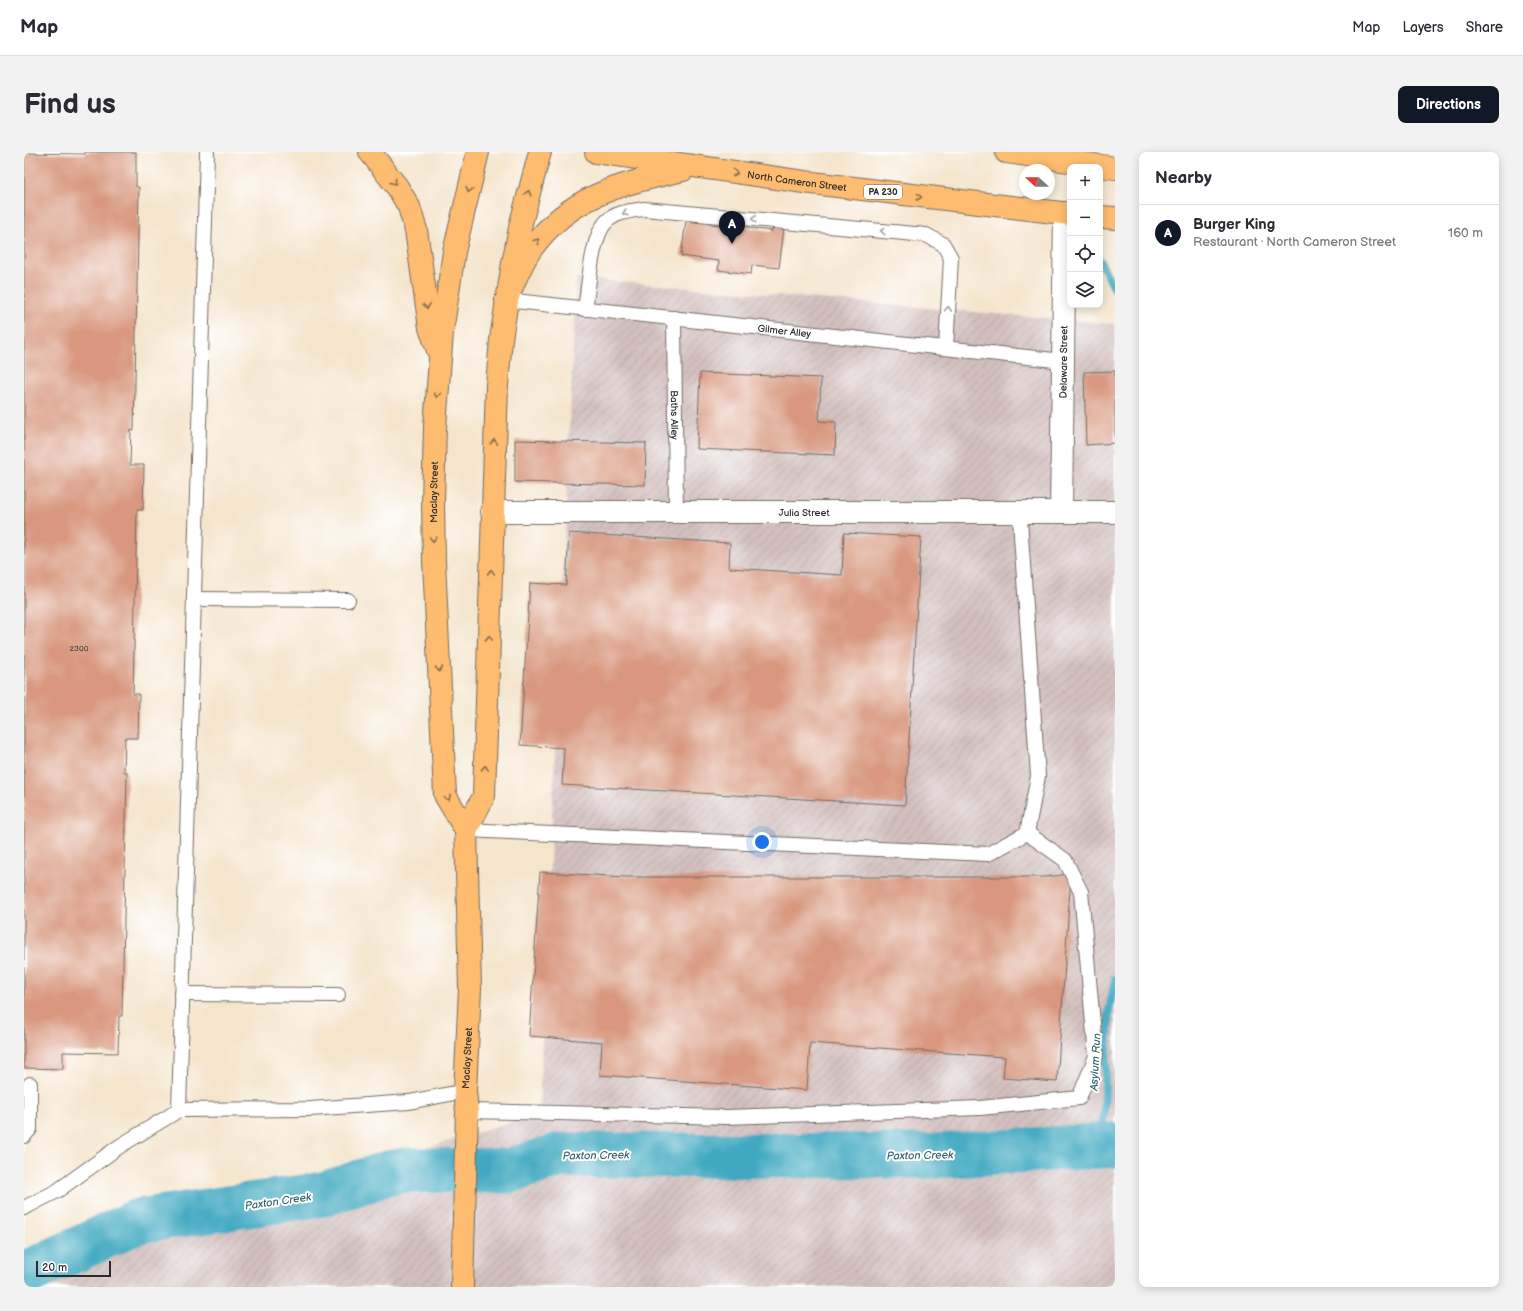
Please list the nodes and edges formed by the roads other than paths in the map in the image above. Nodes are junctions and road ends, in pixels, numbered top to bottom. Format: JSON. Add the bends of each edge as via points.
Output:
{"nodes":[{"id":1,"x":207,"y":152,"type":"edge"},
{"id":2,"x":370,"y":152,"type":"edge"},
{"id":3,"x":478,"y":152,"type":"edge"},
{"id":4,"x":540,"y":152,"type":"edge"},
{"id":5,"x":596,"y":152,"type":"edge"},
{"id":6,"x":1006,"y":152,"type":"edge"},
{"id":7,"x":696,"y":167,"type":"junction"},
{"id":8,"x":1115,"y":168,"type":"edge"},
{"id":9,"x":1067,"y":214,"type":"edge"},
{"id":10,"x":1103,"y":217,"type":"edge"},
{"id":11,"x":1115,"y":218,"type":"edge"},
{"id":12,"x":506,"y":300,"type":"junction"},
{"id":13,"x":585,"y":309,"type":"junction"},
{"id":14,"x":674,"y":318,"type":"junction"},
{"id":15,"x":946,"y":348,"type":"junction"},
{"id":16,"x":440,"y":356,"type":"junction"},
{"id":17,"x":1063,"y":361,"type":"junction"},
{"id":18,"x":492,"y":512,"type":"junction"},
{"id":19,"x":676,"y":512,"type":"junction"},
{"id":20,"x":1020,"y":512,"type":"junction"},
{"id":21,"x":1061,"y":512,"type":"junction"},
{"id":22,"x":1115,"y":512,"type":"edge"},
{"id":23,"x":194,"y":599,"type":"junction"},
{"id":24,"x":348,"y":600,"type":"dead end"},
{"id":25,"x":466,"y":830,"type":"junction"},
{"id":26,"x":1027,"y":833,"type":"junction"},
{"id":27,"x":182,"y":994,"type":"junction"},
{"id":28,"x":338,"y":995,"type":"dead end"},
{"id":29,"x":30,"y":1084,"type":"dead end"},
{"id":30,"x":466,"y":1101,"type":"junction"},
{"id":31,"x":179,"y":1110,"type":"junction"},
{"id":32,"x":24,"y":1136,"type":"edge"},
{"id":33,"x":24,"y":1208,"type":"edge"},
{"id":34,"x":462,"y":1287,"type":"edge"}],
"edges":[{"from":1,"to":23,"type":"lane"},
{"from":2,"to":16,"type":"main road","one_way":true,"via":[[398,188],[416,230],[430,328]]},
{"from":3,"to":16,"type":"main road","name":"Maclay Street","one_way":true,"via":[[454,252]]},
{"from":12,"to":4,"type":"main road","name":"Maclay Street","one_way":true,"via":[[521,223]]},
{"from":5,"to":7,"type":"main road","name":"North Cameron Street","number":"PA 230"},
{"from":6,"to":8,"type":"main road"},
{"from":7,"to":9,"type":"main road","name":"North Cameron Street","number":"PA 230","one_way":true},
{"from":12,"to":7,"type":"main road","one_way":true,"via":[[531,249],[542,234],[566,212],[596,194],[612,188]]},
{"from":9,"to":17,"type":"street","name":"Delaware Street"},
{"from":10,"to":11,"type":"main road"},
{"from":12,"to":13,"type":"lane","name":"Gilmer Alley"},
{"from":18,"to":12,"type":"main road","name":"Maclay Street","one_way":true,"via":[[497,385]]},
{"from":13,"to":14,"type":"lane","name":"Gilmer Alley"},
{"from":15,"to":13,"type":"lane","one_way":true,"via":[[951,258],[943,244],[926,235],[644,209],[622,212],[607,221],[596,237]]},
{"from":14,"to":15,"type":"lane","name":"Gilmer Alley"},
{"from":14,"to":19,"type":"lane","name":"Baths Alley"},
{"from":15,"to":17,"type":"lane","name":"Gilmer Alley"},
{"from":16,"to":25,"type":"main road","name":"Maclay Street","one_way":true,"via":[[433,502],[445,795]]},
{"from":17,"to":21,"type":"street","name":"Delaware Street"},
{"from":18,"to":19,"type":"street","name":"Julia Street"},
{"from":25,"to":18,"type":"main road","name":"Maclay Street","one_way":true,"via":[[484,796]]},
{"from":19,"to":20,"type":"street","name":"Julia Street"},
{"from":20,"to":21,"type":"street","name":"Julia Street"},
{"from":20,"to":26,"type":"lane","via":[[1038,776]]},
{"from":21,"to":22,"type":"street","name":"Julia Street"},
{"from":23,"to":24,"type":"lane"},
{"from":23,"to":27,"type":"lane"},
{"from":25,"to":26,"type":"lane","via":[[988,854]]},
{"from":25,"to":30,"type":"main road","name":"Maclay Street","via":[[470,989]]},
{"from":26,"to":30,"type":"lane","via":[[1065,860],[1081,892],[1096,1056],[1079,1098],[980,1108],[726,1117]]},
{"from":27,"to":28,"type":"lane"},
{"from":27,"to":31,"type":"lane"},
{"from":29,"to":32,"type":"lane","via":[[30,1129]]},
{"from":30,"to":31,"type":"lane","via":[[310,1109]]},
{"from":30,"to":34,"type":"main road","name":"Maclay Street"},
{"from":31,"to":33,"type":"lane","via":[[120,1146],[57,1191]]}]}
